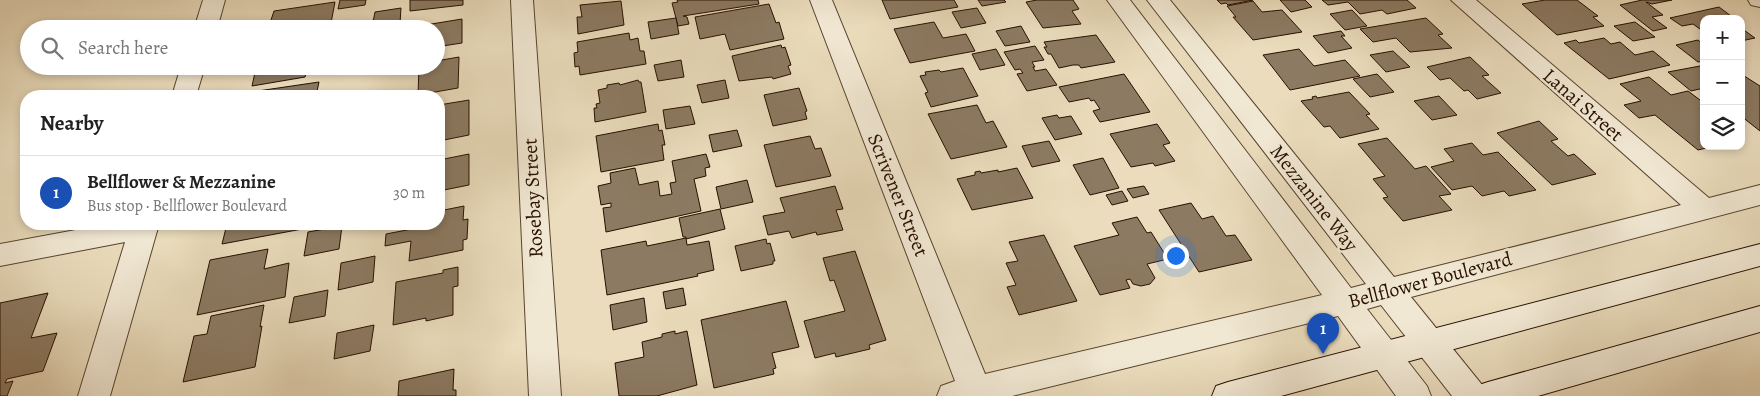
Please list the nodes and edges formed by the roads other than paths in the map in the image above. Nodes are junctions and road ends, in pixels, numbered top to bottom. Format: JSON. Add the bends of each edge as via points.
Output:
{"nodes":[{"id":1,"x":214,"y":0,"type":"edge"},
{"id":2,"x":522,"y":0,"type":"edge"},
{"id":3,"x":821,"y":0,"type":"edge"},
{"id":4,"x":1118,"y":0,"type":"edge"},
{"id":5,"x":1158,"y":0,"type":"edge"},
{"id":6,"x":1462,"y":0,"type":"edge"},
{"id":7,"x":208,"y":20,"type":"edge"},
{"id":8,"x":190,"y":75,"type":"edge"},
{"id":9,"x":186,"y":90,"type":"edge"},
{"id":10,"x":1760,"y":195,"type":"edge"},
{"id":11,"x":1704,"y":209,"type":"junction"},
{"id":12,"x":124,"y":230,"type":"edge"},
{"id":13,"x":143,"y":230,"type":"edge"},
{"id":14,"x":0,"y":255,"type":"edge"},
{"id":15,"x":1760,"y":255,"type":"edge"},
{"id":16,"x":1388,"y":291,"type":"junction"},
{"id":17,"x":1345,"y":302,"type":"junction"},
{"id":18,"x":1760,"y":319,"type":"edge"},
{"id":19,"x":1428,"y":342,"type":"junction"},
{"id":20,"x":1382,"y":354,"type":"junction"},
{"id":21,"x":964,"y":393,"type":"edge"},
{"id":22,"x":94,"y":396,"type":"edge"},
{"id":23,"x":545,"y":396,"type":"edge"},
{"id":24,"x":1228,"y":396,"type":"edge"},
{"id":25,"x":1415,"y":396,"type":"edge"},
{"id":26,"x":1471,"y":396,"type":"edge"},
{"id":27,"x":1488,"y":396,"type":"edge"}],
"edges":[{"from":1,"to":7,"type":"street"},
{"from":2,"to":23,"type":"street","name":"Rosebay Street"},
{"from":3,"to":21,"type":"street","name":"Scrivener Street"},
{"from":4,"to":17,"type":"street","name":"Mezzanine Way"},
{"from":5,"to":16,"type":"street","name":"Mezzanine Way"},
{"from":6,"to":11,"type":"street","name":"Lanai Street"},
{"from":8,"to":9,"type":"street"},
{"from":10,"to":11,"type":"street","name":"Bellflower Boulevard"},
{"from":11,"to":16,"type":"street","name":"Bellflower Boulevard"},
{"from":12,"to":14,"type":"street"},
{"from":13,"to":22,"type":"street"},
{"from":15,"to":19,"type":"street"},
{"from":16,"to":17,"type":"street","name":"Bellflower Boulevard"},
{"from":16,"to":19,"type":"street","name":"Mezzanine Way"},
{"from":17,"to":20,"type":"street","name":"Mezzanine Way"},
{"from":17,"to":21,"type":"street","name":"Bellflower Boulevard"},
{"from":18,"to":27,"type":"street"},
{"from":19,"to":20,"type":"street"},
{"from":19,"to":26,"type":"street","name":"Mezzanine Way"},
{"from":20,"to":24,"type":"street"},
{"from":20,"to":25,"type":"street","name":"Mezzanine Way"}]}
